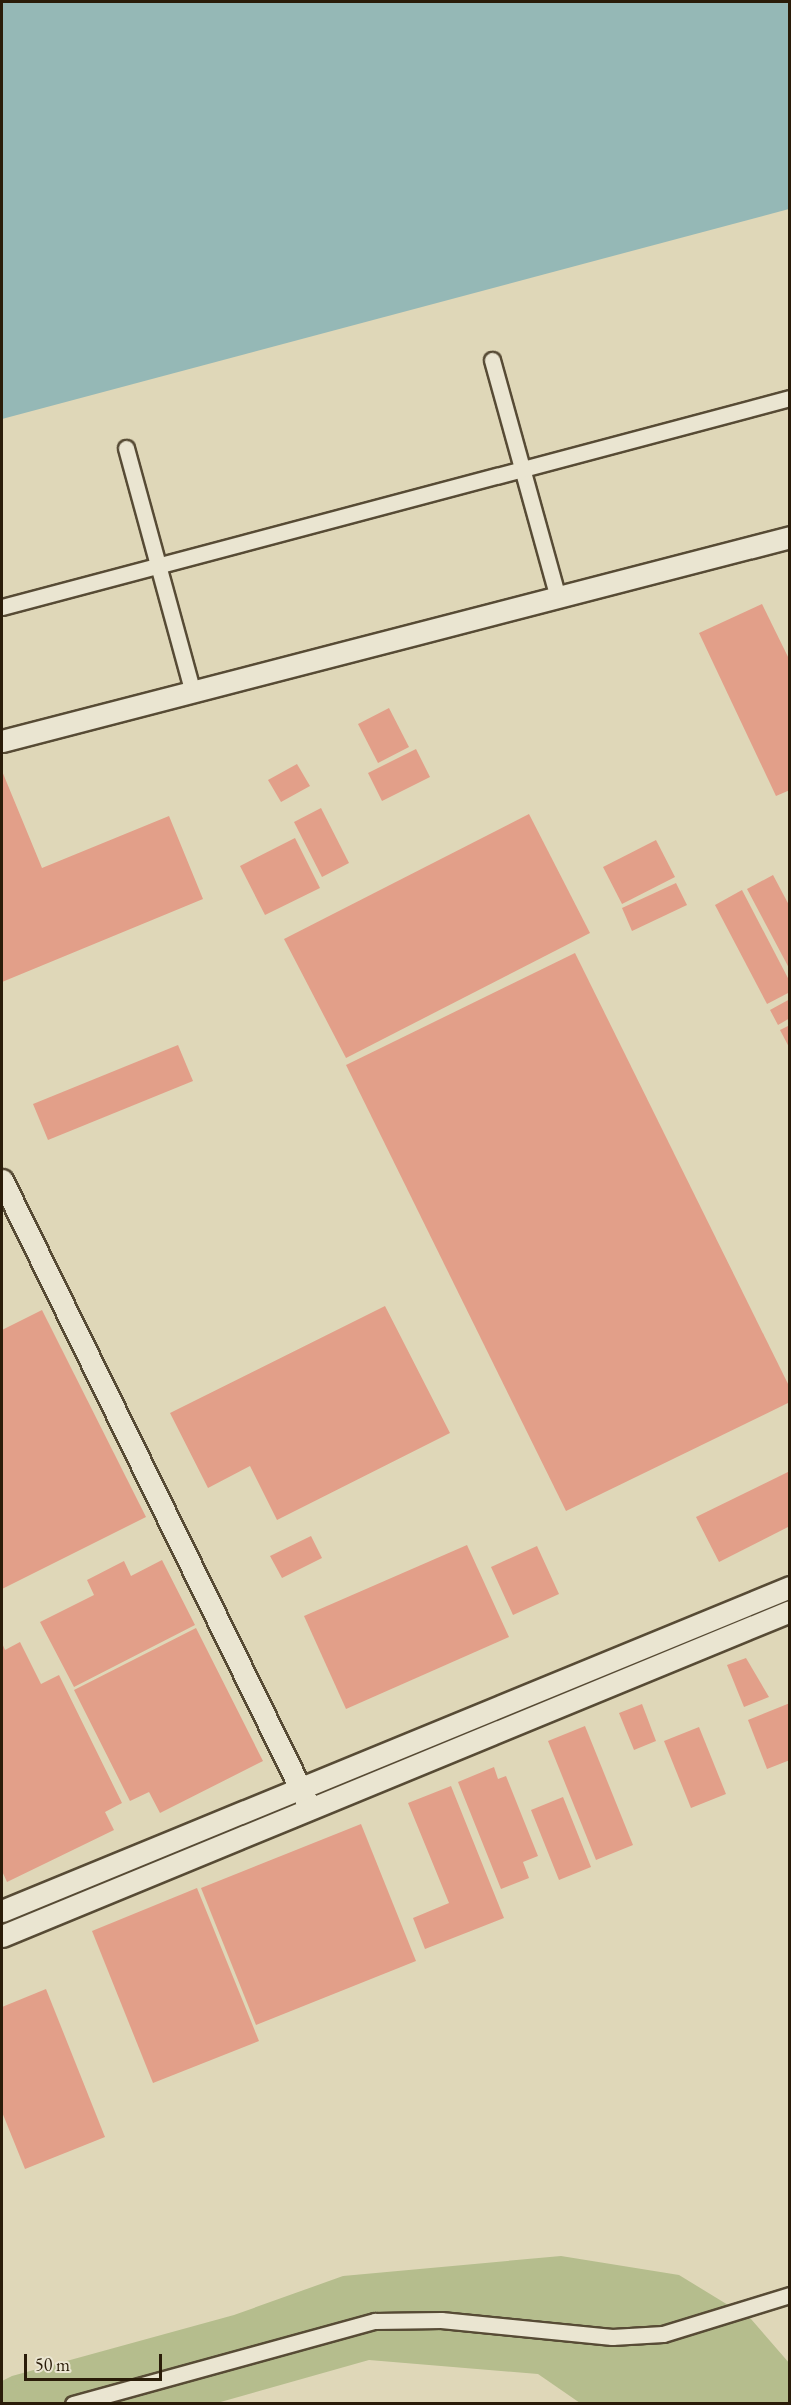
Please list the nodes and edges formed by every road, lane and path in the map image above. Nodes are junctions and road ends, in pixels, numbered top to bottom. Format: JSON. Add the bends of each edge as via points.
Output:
{"nodes":[{"id":1,"x":492,"y":360,"type":"dead end"},
{"id":2,"x":789,"y":398,"type":"edge"},
{"id":3,"x":126,"y":448,"type":"dead end"},
{"id":4,"x":522,"y":469,"type":"junction"},
{"id":5,"x":789,"y":537,"type":"edge"},
{"id":6,"x":158,"y":565,"type":"junction"},
{"id":7,"x":557,"y":595,"type":"junction"},
{"id":8,"x":2,"y":607,"type":"edge"},
{"id":9,"x":193,"y":693,"type":"junction"},
{"id":10,"x":2,"y":741,"type":"edge"},
{"id":11,"x":2,"y":1180,"type":"edge"},
{"id":12,"x":789,"y":1587,"type":"edge"},
{"id":13,"x":789,"y":1611,"type":"edge"},
{"id":14,"x":301,"y":1788,"type":"junction"},
{"id":15,"x":310,"y":1809,"type":"junction"},
{"id":16,"x":2,"y":1911,"type":"edge"},
{"id":17,"x":2,"y":1936,"type":"edge"},
{"id":18,"x":789,"y":2295,"type":"edge"},
{"id":19,"x":73,"y":2403,"type":"edge"}],
"edges":[{"from":1,"to":4,"type":"street"},
{"from":2,"to":4,"type":"street"},
{"from":3,"to":6,"type":"street"},
{"from":4,"to":6,"type":"street"},
{"from":4,"to":7,"type":"street"},
{"from":5,"to":7,"type":"street"},
{"from":6,"to":8,"type":"street"},
{"from":6,"to":9,"type":"street"},
{"from":7,"to":9,"type":"street"},
{"from":9,"to":10,"type":"street"},
{"from":11,"to":14,"type":"street"},
{"from":12,"to":14,"type":"street"},
{"from":13,"to":15,"type":"street"},
{"from":14,"to":15,"type":"street"},
{"from":14,"to":16,"type":"street"},
{"from":15,"to":17,"type":"street"},
{"from":18,"to":19,"type":"street","via":[[663,2334],[612,2337],[441,2320],[375,2321]]}]}
